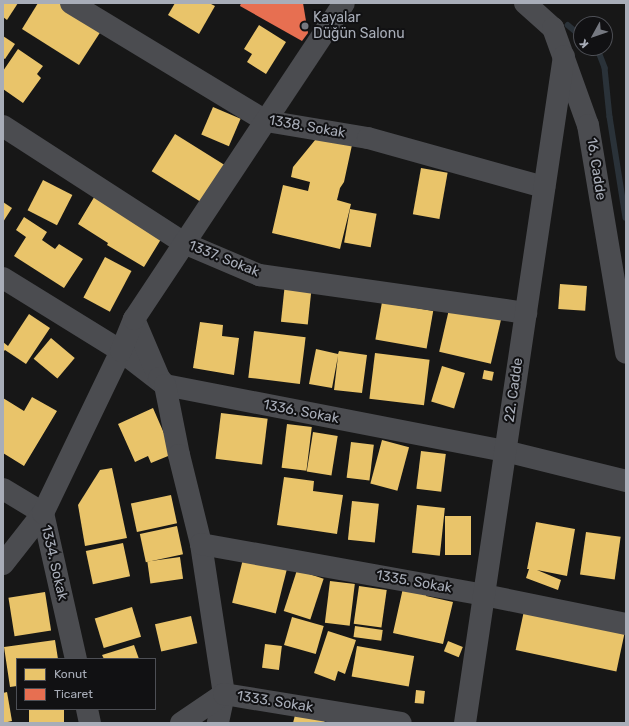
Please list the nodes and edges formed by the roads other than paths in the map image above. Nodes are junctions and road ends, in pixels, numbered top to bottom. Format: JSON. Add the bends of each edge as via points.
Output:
{"nodes":[{"id":1,"x":71,"y":3,"type":"edge"},
{"id":2,"x":344,"y":3,"type":"edge"},
{"id":3,"x":525,"y":3,"type":"edge"},
{"id":4,"x":564,"y":56,"type":"junction"},
{"id":5,"x":266,"y":121,"type":"junction"},
{"id":6,"x":3,"y":126,"type":"edge"},
{"id":7,"x":544,"y":187,"type":"junction"},
{"id":8,"x":184,"y":243,"type":"junction"},
{"id":9,"x":3,"y":278,"type":"edge"},
{"id":10,"x":526,"y":313,"type":"junction"},
{"id":11,"x":134,"y":319,"type":"junction"},
{"id":12,"x":121,"y":351,"type":"junction"},
{"id":13,"x":626,"y":353,"type":"edge"},
{"id":14,"x":165,"y":385,"type":"junction"},
{"id":15,"x":505,"y":451,"type":"junction"},
{"id":16,"x":626,"y":481,"type":"edge"},
{"id":17,"x":3,"y":489,"type":"edge"},
{"id":18,"x":43,"y":513,"type":"junction"},
{"id":19,"x":201,"y":544,"type":"junction"},
{"id":20,"x":3,"y":564,"type":"edge"},
{"id":21,"x":484,"y":595,"type":"junction"},
{"id":22,"x":626,"y":624,"type":"edge"},
{"id":23,"x":76,"y":658,"type":"edge"},
{"id":24,"x":224,"y":694,"type":"junction"},
{"id":25,"x":87,"y":710,"type":"edge"},
{"id":26,"x":90,"y":723,"type":"edge"},
{"id":27,"x":181,"y":723,"type":"edge"},
{"id":28,"x":218,"y":723,"type":"edge"},
{"id":29,"x":401,"y":723,"type":"edge"},
{"id":30,"x":465,"y":723,"type":"edge"}],
"edges":[{"from":1,"to":5,"type":"street","name":"1338. Sokak"},
{"from":2,"to":5,"type":"street"},
{"from":3,"to":4,"type":"street","name":"16. Cadde","via":[[554,28]]},
{"from":4,"to":7,"type":"street","name":"22. Cadde"},
{"from":4,"to":13,"type":"street","name":"16. Cadde","via":[[588,125]]},
{"from":5,"to":7,"type":"street","name":"1338. Sokak","via":[[368,138]]},
{"from":5,"to":8,"type":"street"},
{"from":6,"to":8,"type":"street","name":"1337. Sokak"},
{"from":7,"to":10,"type":"street","name":"22. Cadde"},
{"from":8,"to":10,"type":"street","name":"1337. Sokak","via":[[259,275]]},
{"from":8,"to":11,"type":"street"},
{"from":9,"to":12,"type":"street","name":"1336. Sokak"},
{"from":10,"to":15,"type":"street","name":"22. Cadde"},
{"from":11,"to":12,"type":"street"},
{"from":11,"to":14,"type":"street"},
{"from":12,"to":14,"type":"street","name":"1336. Sokak"},
{"from":12,"to":18,"type":"street"},
{"from":14,"to":15,"type":"street","name":"1336. Sokak"},
{"from":14,"to":19,"type":"street"},
{"from":15,"to":16,"type":"street","name":"1336. Sokak"},
{"from":15,"to":21,"type":"street","name":"22. Cadde"},
{"from":17,"to":18,"type":"street","name":"1334. Sokak"},
{"from":18,"to":20,"type":"street"},
{"from":18,"to":23,"type":"street","name":"1334. Sokak"},
{"from":19,"to":21,"type":"street","name":"1335. Sokak"},
{"from":19,"to":24,"type":"street"},
{"from":21,"to":22,"type":"street","name":"1335. Sokak"},
{"from":21,"to":30,"type":"street","name":"22. Cadde"},
{"from":24,"to":27,"type":"street","name":"1333. Sokak"},
{"from":24,"to":28,"type":"street"},
{"from":24,"to":29,"type":"street","name":"1333. Sokak"},
{"from":25,"to":26,"type":"street"}]}
